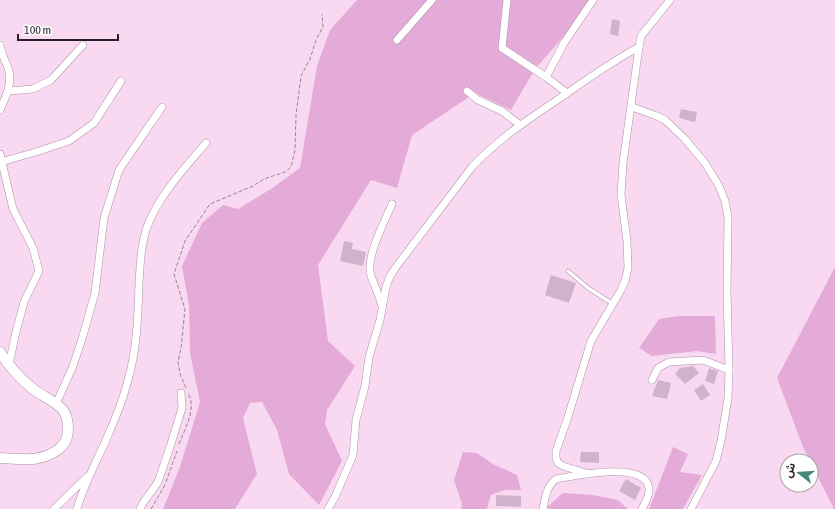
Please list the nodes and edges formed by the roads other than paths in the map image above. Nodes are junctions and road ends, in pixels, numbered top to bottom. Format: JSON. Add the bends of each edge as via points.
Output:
{"nodes":[{"id":1,"x":432,"y":0,"type":"edge"},
{"id":2,"x":508,"y":0,"type":"edge"},
{"id":3,"x":593,"y":0,"type":"edge"},
{"id":4,"x":670,"y":0,"type":"edge"},
{"id":5,"x":397,"y":40,"type":"dead end"},
{"id":6,"x":0,"y":45,"type":"edge"},
{"id":7,"x":83,"y":45,"type":"dead end"},
{"id":8,"x":639,"y":47,"type":"junction"},
{"id":9,"x":546,"y":77,"type":"junction"},
{"id":10,"x":121,"y":81,"type":"dead end"},
{"id":11,"x":8,"y":91,"type":"junction"},
{"id":12,"x":467,"y":91,"type":"dead end"},
{"id":13,"x":566,"y":93,"type":"junction"},
{"id":14,"x":162,"y":107,"type":"dead end"},
{"id":15,"x":632,"y":107,"type":"junction"},
{"id":16,"x":0,"y":110,"type":"edge"},
{"id":17,"x":520,"y":125,"type":"junction"},
{"id":18,"x":206,"y":143,"type":"dead end"},
{"id":19,"x":1,"y":158,"type":"edge"},
{"id":20,"x":392,"y":204,"type":"dead end"},
{"id":21,"x":568,"y":271,"type":"dead end"},
{"id":22,"x":613,"y":304,"type":"junction"},
{"id":23,"x":383,"y":310,"type":"junction"},
{"id":24,"x":0,"y":352,"type":"edge"},
{"id":25,"x":8,"y":365,"type":"junction"},
{"id":26,"x":730,"y":370,"type":"junction"},
{"id":27,"x":652,"y":380,"type":"dead end"},
{"id":28,"x":181,"y":393,"type":"dead end"},
{"id":29,"x":56,"y":404,"type":"junction"},
{"id":30,"x":0,"y":458,"type":"edge"},
{"id":31,"x":589,"y":474,"type":"junction"},
{"id":32,"x":89,"y":475,"type":"junction"},
{"id":33,"x":54,"y":509,"type":"edge"},
{"id":34,"x":77,"y":509,"type":"edge"},
{"id":35,"x":140,"y":509,"type":"edge"},
{"id":36,"x":328,"y":509,"type":"edge"},
{"id":37,"x":543,"y":509,"type":"edge"},
{"id":38,"x":642,"y":509,"type":"edge"},
{"id":39,"x":691,"y":509,"type":"edge"}],
"edges":[{"from":1,"to":5,"type":"street"},
{"from":2,"to":9,"type":"street","via":[[502,48]]},
{"from":3,"to":9,"type":"street","via":[[564,43]]},
{"from":4,"to":8,"type":"street","via":[[641,36]]},
{"from":6,"to":11,"type":"street","via":[[8,66]]},
{"from":7,"to":11,"type":"street","via":[[51,80],[33,89]]},
{"from":8,"to":13,"type":"street"},
{"from":8,"to":15,"type":"street"},
{"from":9,"to":13,"type":"street"},
{"from":10,"to":19,"type":"street","via":[[94,123],[69,140],[39,151]]},
{"from":11,"to":16,"type":"street"},
{"from":12,"to":17,"type":"street","via":[[478,100],[502,111]]},
{"from":13,"to":17,"type":"street"},
{"from":14,"to":29,"type":"street","via":[[119,170],[104,218],[93,301],[73,366]]},
{"from":15,"to":22,"type":"street","via":[[621,195],[628,268],[625,281]]},
{"from":15,"to":26,"type":"street","via":[[665,120],[680,133],[712,173],[725,201],[729,227],[727,291]]},
{"from":17,"to":23,"type":"street","via":[[472,168],[407,252],[390,276]]},
{"from":18,"to":32,"type":"street","via":[[157,205],[147,228],[141,258],[136,348],[129,380],[114,421]]},
{"from":19,"to":25,"type":"street","via":[[13,210],[33,248],[38,270],[24,302]]},
{"from":20,"to":23,"type":"street","via":[[370,257],[371,276]]},
{"from":21,"to":22,"type":"lane"},
{"from":22,"to":31,"type":"street","via":[[591,342],[556,451],[558,463]]},
{"from":23,"to":36,"type":"street","via":[[369,357],[356,420],[353,455]]},
{"from":24,"to":25,"type":"main road"},
{"from":25,"to":29,"type":"main road","via":[[33,389]]},
{"from":26,"to":27,"type":"street","via":[[703,360],[669,362],[658,368]]},
{"from":26,"to":39,"type":"street","via":[[728,398],[716,461]]},
{"from":28,"to":35,"type":"street","via":[[182,408],[158,482]]},
{"from":29,"to":30,"type":"main road","via":[[64,411],[68,424],[68,437],[62,446],[38,459]]},
{"from":31,"to":37,"type":"street","via":[[556,479],[548,488]]},
{"from":31,"to":38,"type":"street","via":[[607,472],[640,476],[649,488]]},
{"from":32,"to":33,"type":"street"},
{"from":32,"to":34,"type":"street"}]}
